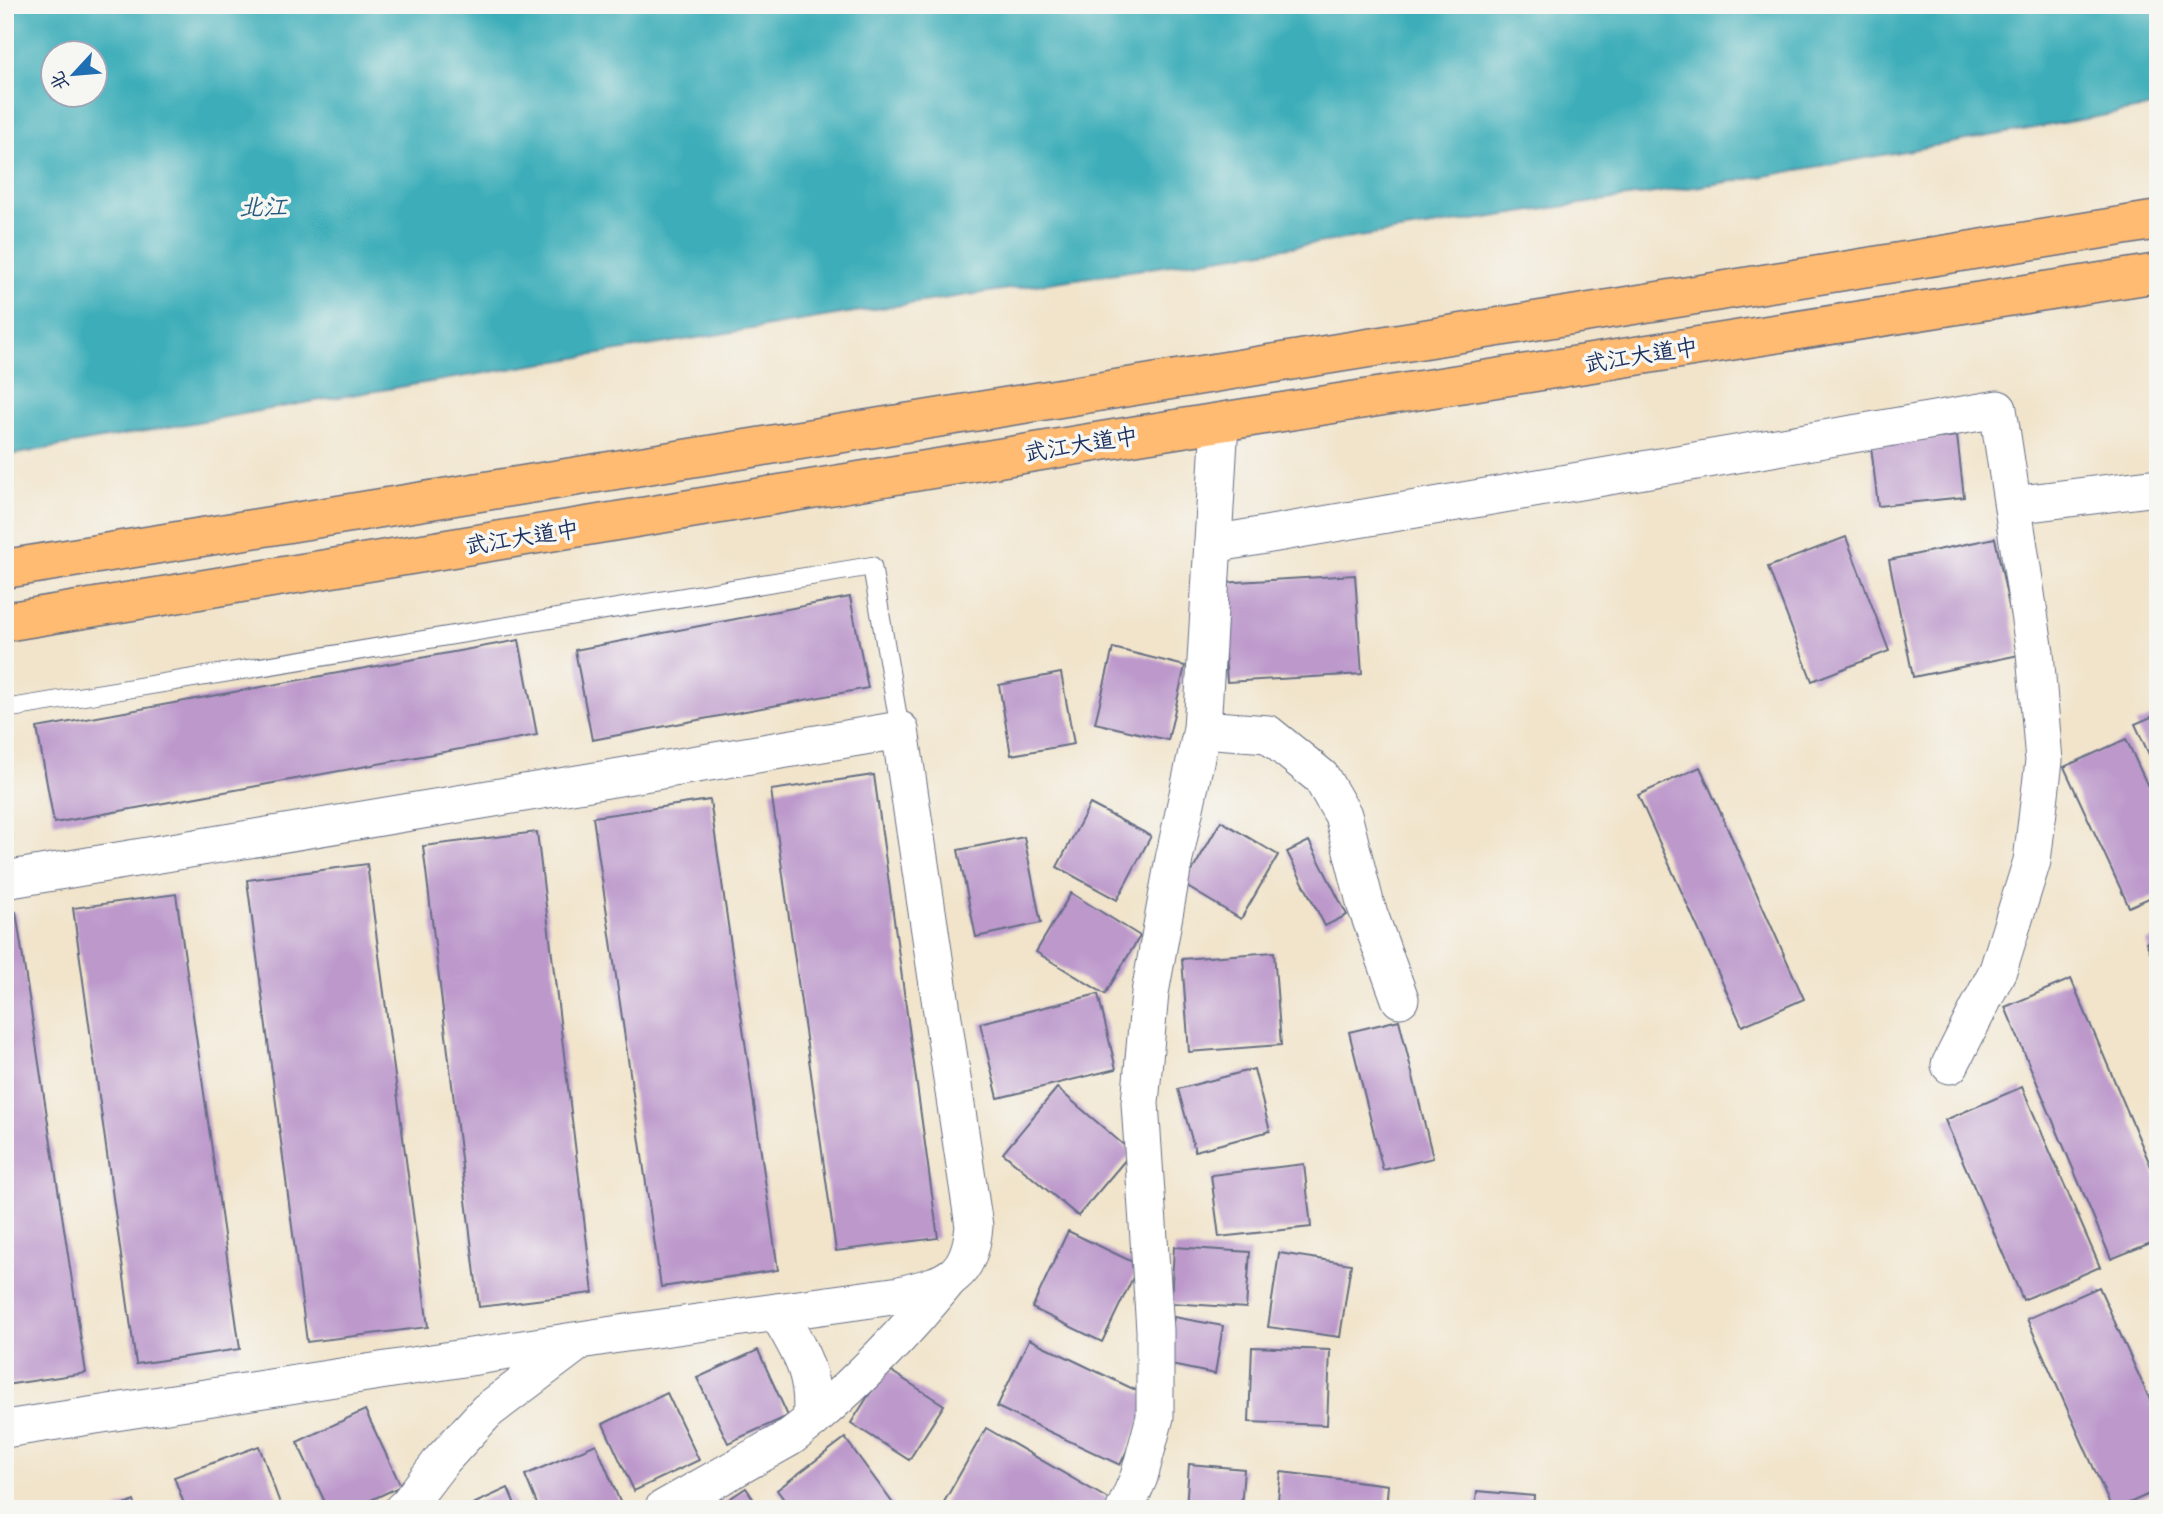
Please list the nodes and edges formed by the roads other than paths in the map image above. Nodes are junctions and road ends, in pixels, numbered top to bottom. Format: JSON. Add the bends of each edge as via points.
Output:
{"nodes":[{"id":1,"x":2158,"y":220,"type":"edge"},
{"id":2,"x":2158,"y":273,"type":"edge"},
{"id":3,"x":1220,"y":422,"type":"junction"},
{"id":4,"x":2158,"y":486,"type":"edge"},
{"id":5,"x":2013,"y":505,"type":"junction"},
{"id":6,"x":1213,"y":544,"type":"junction"},
{"id":7,"x":5,"y":569,"type":"edge"},
{"id":8,"x":5,"y":622,"type":"edge"},
{"id":9,"x":5,"y":709,"type":"edge"},
{"id":10,"x":1202,"y":729,"type":"junction"},
{"id":11,"x":900,"y":730,"type":"junction"},
{"id":12,"x":5,"y":880,"type":"edge"},
{"id":13,"x":1400,"y":999,"type":"dead end"},
{"id":14,"x":1950,"y":1065,"type":"dead end"},
{"id":15,"x":949,"y":1279,"type":"junction"},
{"id":16,"x":777,"y":1312,"type":"junction"},
{"id":17,"x":580,"y":1340,"type":"junction"},
{"id":18,"x":810,"y":1421,"type":"junction"},
{"id":19,"x":5,"y":1429,"type":"edge"},
{"id":20,"x":402,"y":1509,"type":"edge"},
{"id":21,"x":663,"y":1509,"type":"edge"},
{"id":22,"x":1125,"y":1509,"type":"edge"}],
"edges":[{"from":1,"to":7,"type":"main road"},
{"from":2,"to":3,"type":"main road","name":"武江大道中"},
{"from":3,"to":6,"type":"street"},
{"from":3,"to":8,"type":"main road","name":"武江大道中"},
{"from":4,"to":5,"type":"street"},
{"from":5,"to":6,"type":"street","via":[[1998,409]]},
{"from":5,"to":14,"type":"street","via":[[2045,761],[2032,861],[1998,970]]},
{"from":6,"to":10,"type":"street"},
{"from":9,"to":11,"type":"lane","via":[[872,566]]},
{"from":10,"to":13,"type":"street","via":[[1268,734],[1321,776],[1343,815],[1366,906]]},
{"from":10,"to":22,"type":"street","via":[[1150,993],[1140,1103],[1155,1330],[1155,1417]]},
{"from":11,"to":12,"type":"street"},
{"from":11,"to":15,"type":"street","via":[[974,1226],[972,1251]]},
{"from":15,"to":16,"type":"street","via":[[900,1295]]},
{"from":15,"to":18,"type":"street","via":[[913,1324]]},
{"from":16,"to":17,"type":"street"},
{"from":16,"to":18,"type":"street","via":[[803,1356],[814,1397]]},
{"from":17,"to":19,"type":"street"},
{"from":17,"to":20,"type":"street","via":[[487,1411]]},
{"from":18,"to":21,"type":"street","via":[[789,1438]]}]}
